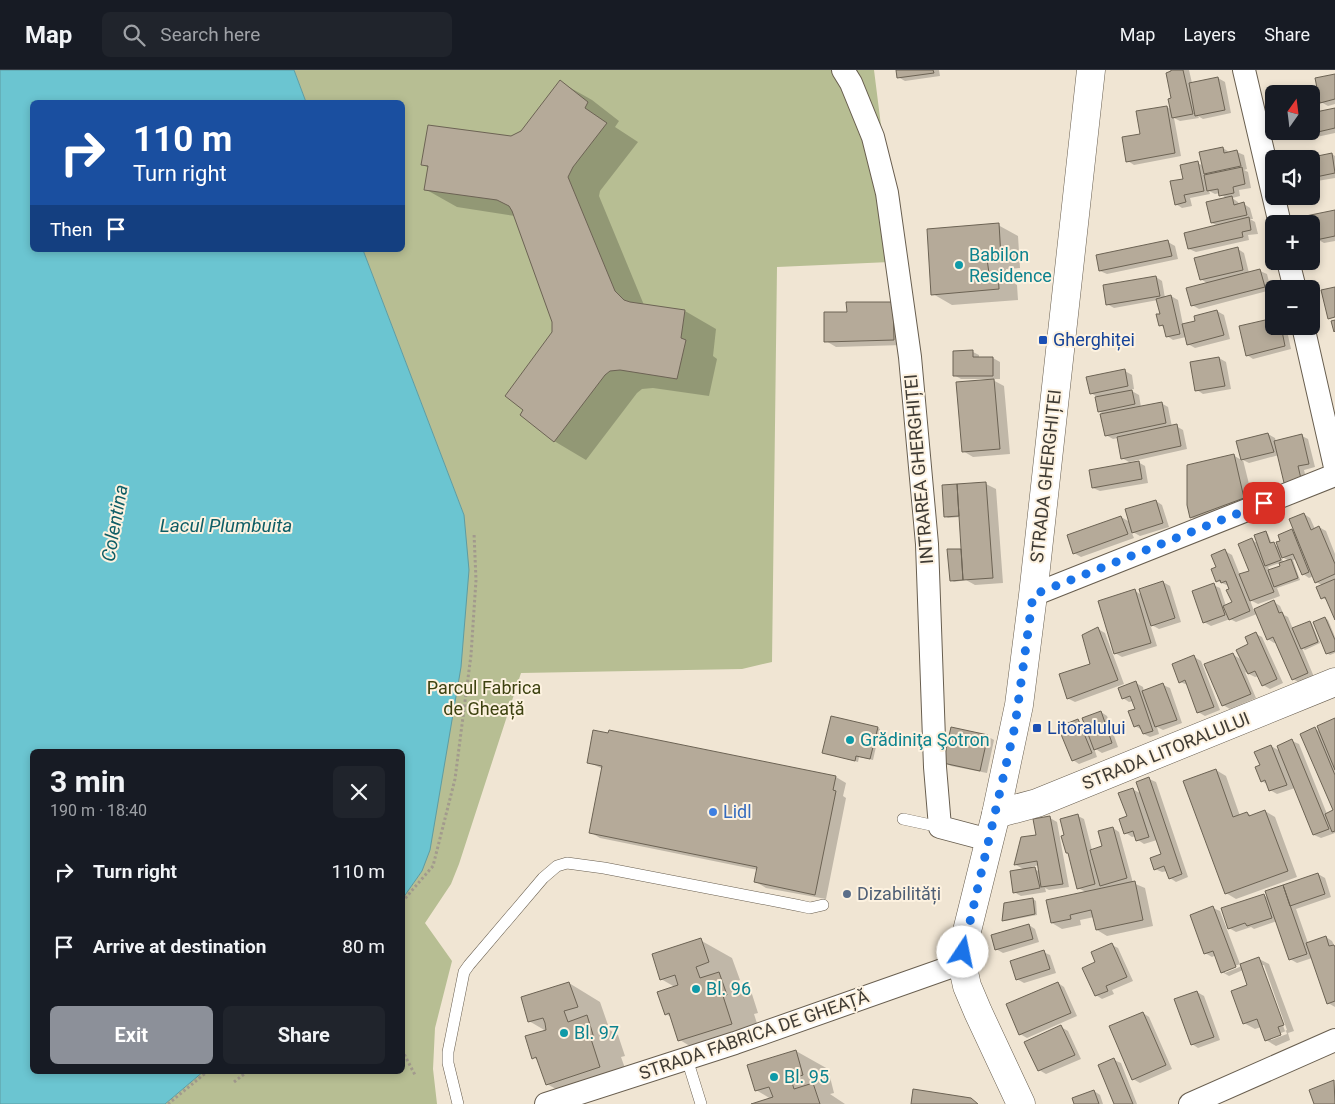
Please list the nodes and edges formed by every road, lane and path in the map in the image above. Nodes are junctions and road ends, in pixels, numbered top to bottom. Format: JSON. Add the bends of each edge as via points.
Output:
{"nodes":[{"id":1,"x":843,"y":70,"type":"edge"},
{"id":2,"x":1091,"y":70,"type":"edge"},
{"id":3,"x":1244,"y":70,"type":"edge"},
{"id":4,"x":1278,"y":215,"type":"edge"},
{"id":5,"x":1305,"y":335,"type":"edge"},
{"id":6,"x":1335,"y":467,"type":"edge"},
{"id":7,"x":1335,"y":474,"type":"edge"},
{"id":8,"x":474,"y":533,"type":"dead end"},
{"id":9,"x":1033,"y":595,"type":"junction"},
{"id":10,"x":1335,"y":682,"type":"edge"},
{"id":11,"x":903,"y":819,"type":"dead end"},
{"id":12,"x":940,"y":827,"type":"junction"},
{"id":13,"x":992,"y":827,"type":"junction"},
{"id":14,"x":405,"y":899,"type":"edge"},
{"id":15,"x":823,"y":905,"type":"dead end"},
{"id":16,"x":962,"y":963,"type":"junction"},
{"id":17,"x":1335,"y":1040,"type":"edge"},
{"id":18,"x":405,"y":1056,"type":"edge"},
{"id":19,"x":686,"y":1059,"type":"junction"},
{"id":20,"x":204,"y":1074,"type":"edge"},
{"id":21,"x":244,"y":1074,"type":"edge"},
{"id":22,"x":415,"y":1075,"type":"dead end"},
{"id":23,"x":234,"y":1082,"type":"dead end"},
{"id":24,"x":168,"y":1104,"type":"edge"},
{"id":25,"x":458,"y":1104,"type":"edge"},
{"id":26,"x":546,"y":1104,"type":"edge"},
{"id":27,"x":701,"y":1104,"type":"edge"},
{"id":28,"x":1021,"y":1104,"type":"edge"},
{"id":29,"x":1190,"y":1104,"type":"edge"}],
"edges":[{"from":1,"to":12,"type":"street","name":"INTRAREA GHERGHIȚEI","via":[[873,136],[887,192],[909,348],[927,544]]},
{"from":2,"to":9,"type":"main road","name":"STRADA GHERGHIȚEI"},
{"from":3,"to":4,"type":"street"},
{"from":5,"to":6,"type":"street"},
{"from":7,"to":9,"type":"street"},
{"from":8,"to":14,"type":"path","via":[[476,580],[471,655],[455,779],[433,866]]},
{"from":9,"to":13,"type":"main road","name":"STRADA GHERGHIȚEI","via":[[1015,726]]},
{"from":10,"to":13,"type":"main road","name":"STRADA LITORALULUI","via":[[1038,803]]},
{"from":11,"to":12,"type":"lane"},
{"from":12,"to":13,"type":"street"},
{"from":13,"to":16,"type":"main road","name":"STRADA GHERGHIȚEI"},
{"from":15,"to":25,"type":"lane","via":[[803,906],[604,868],[567,863],[557,866],[543,878],[464,972],[448,1052]]},
{"from":16,"to":19,"type":"street","name":"STRADA FABRICA DE GHEAȚĂ"},
{"from":16,"to":28,"type":"main road","name":"STRADA GHERGHIȚEI","via":[[967,986]]},
{"from":17,"to":29,"type":"street"},
{"from":18,"to":22,"type":"path"},
{"from":19,"to":26,"type":"street","name":"STRADA FABRICA DE GHEAȚĂ"},
{"from":19,"to":27,"type":"lane"},
{"from":20,"to":24,"type":"path"},
{"from":21,"to":23,"type":"path"}]}
